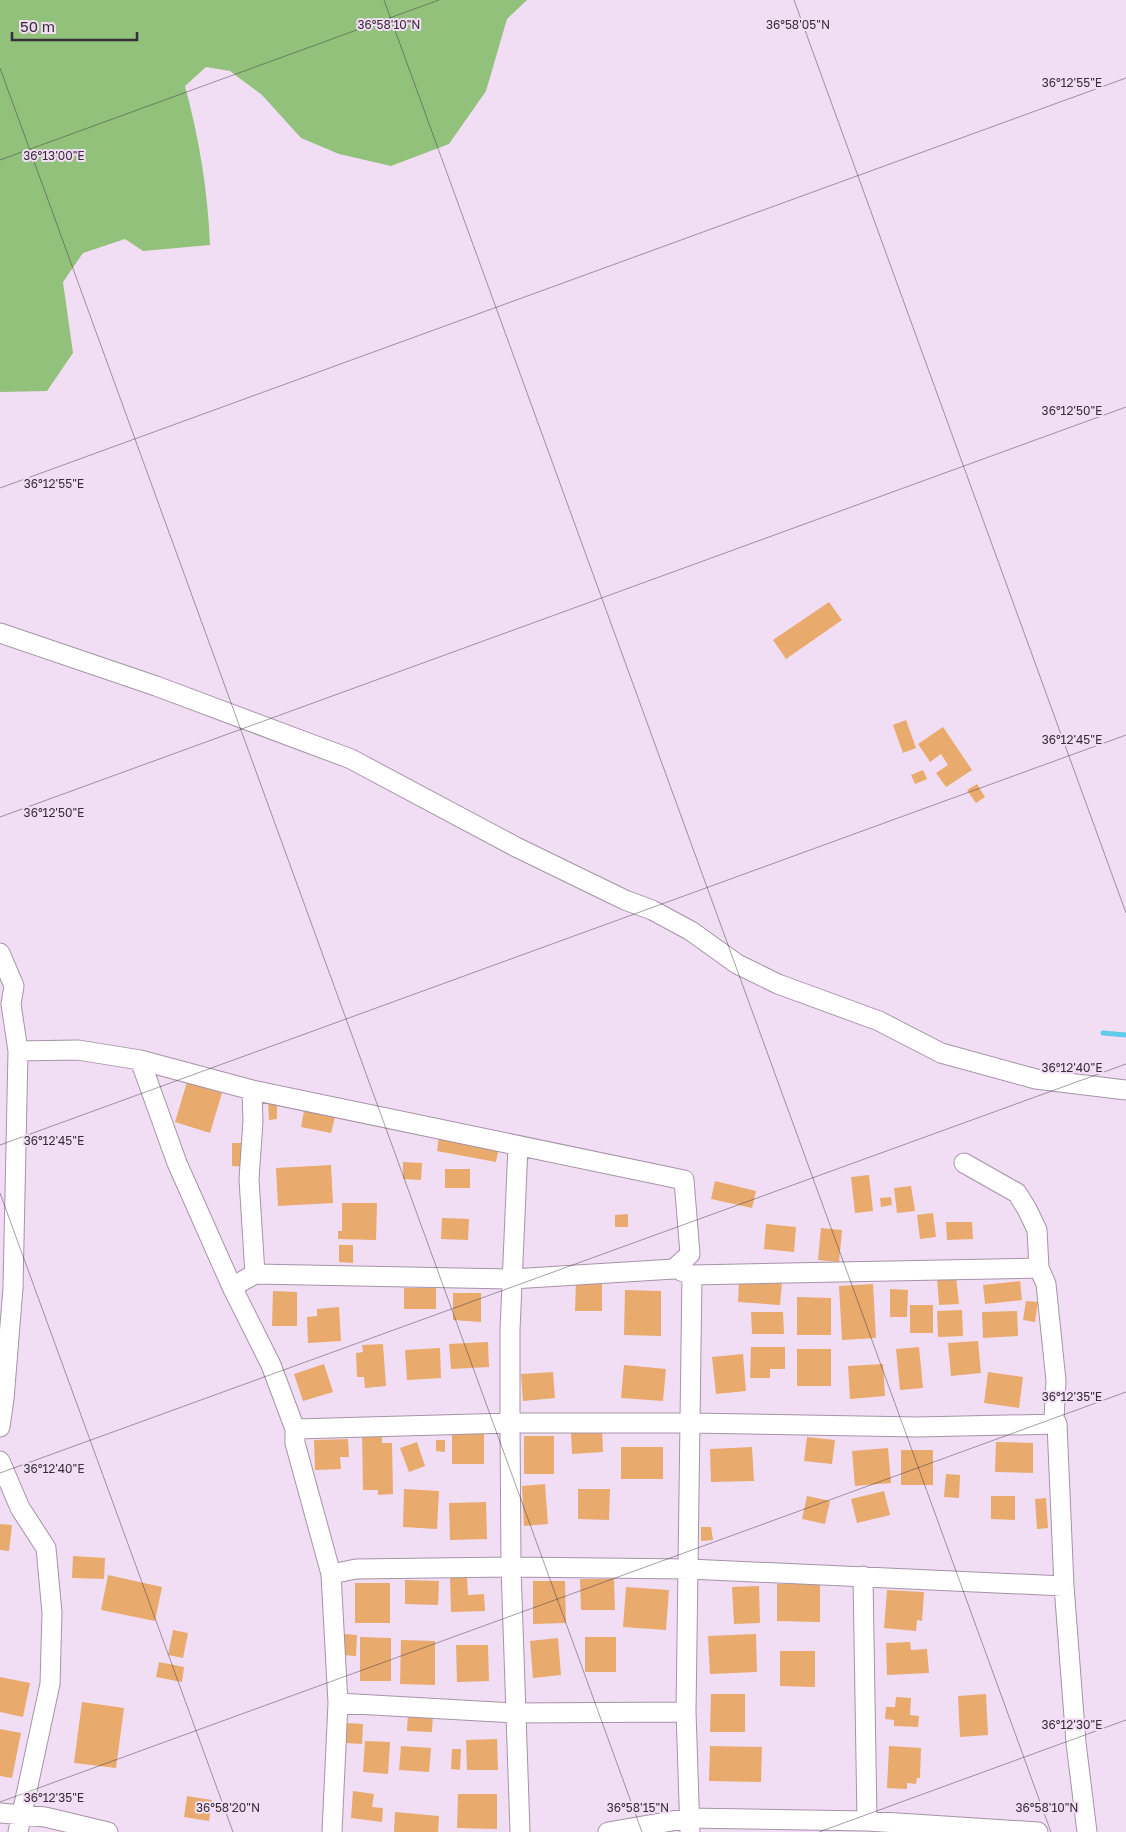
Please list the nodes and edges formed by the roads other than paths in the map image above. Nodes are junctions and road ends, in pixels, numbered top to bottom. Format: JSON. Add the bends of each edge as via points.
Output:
{"nodes":[{"id":1,"x":0,"y":633,"type":"edge"},
{"id":2,"x":0,"y":954,"type":"edge"},
{"id":3,"x":18,"y":1052,"type":"junction"},
{"id":4,"x":140,"y":1060,"type":"junction"},
{"id":5,"x":252,"y":1090,"type":"junction"},
{"id":6,"x":1126,"y":1090,"type":"edge"},
{"id":7,"x":8,"y":1118,"type":"edge"},
{"id":8,"x":518,"y":1146,"type":"junction"},
{"id":9,"x":964,"y":1163,"type":"dead end"},
{"id":10,"x":1039,"y":1268,"type":"junction"},
{"id":11,"x":674,"y":1269,"type":"junction"},
{"id":12,"x":255,"y":1274,"type":"junction"},
{"id":13,"x":692,"y":1275,"type":"junction"},
{"id":14,"x":512,"y":1278,"type":"junction"},
{"id":15,"x":232,"y":1287,"type":"junction"},
{"id":16,"x":510,"y":1423,"type":"junction"},
{"id":17,"x":690,"y":1423,"type":"junction"},
{"id":18,"x":1057,"y":1424,"type":"junction"},
{"id":19,"x":0,"y":1427,"type":"edge"},
{"id":20,"x":295,"y":1429,"type":"junction"},
{"id":21,"x":0,"y":1461,"type":"edge"},
{"id":22,"x":511,"y":1567,"type":"junction"},
{"id":23,"x":690,"y":1569,"type":"junction"},
{"id":24,"x":332,"y":1574,"type":"junction"},
{"id":25,"x":862,"y":1576,"type":"junction"},
{"id":26,"x":1064,"y":1586,"type":"junction"},
{"id":27,"x":338,"y":1703,"type":"junction"},
{"id":28,"x":686,"y":1712,"type":"junction"},
{"id":29,"x":514,"y":1713,"type":"junction"},
{"id":30,"x":0,"y":1813,"type":"edge"},
{"id":31,"x":867,"y":1821,"type":"junction"},
{"id":32,"x":19,"y":1824,"type":"edge"},
{"id":33,"x":689,"y":1825,"type":"edge"},
{"id":34,"x":108,"y":1832,"type":"edge"},
{"id":35,"x":332,"y":1832,"type":"edge"},
{"id":36,"x":520,"y":1832,"type":"edge"},
{"id":37,"x":608,"y":1832,"type":"edge"},
{"id":38,"x":1038,"y":1832,"type":"edge"},
{"id":39,"x":1087,"y":1832,"type":"edge"}],
"edges":[{"from":1,"to":6,"type":"street","via":[[156,686],[351,759],[516,847],[652,910],[737,964],[778,984],[879,1021],[941,1053],[1036,1079]]},
{"from":2,"to":3,"type":"street","via":[[14,986],[11,1004]]},
{"from":3,"to":4,"type":"street","via":[[78,1050]]},
{"from":3,"to":7,"type":"street"},
{"from":4,"to":5,"type":"street"},
{"from":4,"to":15,"type":"street","via":[[177,1163]]},
{"from":5,"to":8,"type":"street"},
{"from":5,"to":12,"type":"street","via":[[250,1178]]},
{"from":7,"to":19,"type":"street","via":[[13,1288]]},
{"from":8,"to":11,"type":"street","via":[[684,1180],[690,1254]]},
{"from":8,"to":14,"type":"street"},
{"from":9,"to":10,"type":"street","via":[[1016,1192],[1028,1209],[1036,1230]]},
{"from":10,"to":13,"type":"street"},
{"from":10,"to":18,"type":"street","via":[[1046,1284],[1056,1381],[1054,1419]]},
{"from":11,"to":13,"type":"street"},
{"from":11,"to":14,"type":"street"},
{"from":12,"to":14,"type":"street"},
{"from":12,"to":15,"type":"street"},
{"from":13,"to":17,"type":"street"},
{"from":14,"to":16,"type":"street"},
{"from":15,"to":20,"type":"street","via":[[271,1365]]},
{"from":16,"to":17,"type":"street"},
{"from":16,"to":20,"type":"street"},
{"from":16,"to":22,"type":"street"},
{"from":17,"to":18,"type":"street","via":[[917,1427]]},
{"from":17,"to":23,"type":"street"},
{"from":18,"to":26,"type":"street"},
{"from":20,"to":24,"type":"street","via":[[295,1442]]},
{"from":21,"to":32,"type":"street","via":[[20,1508],[46,1548],[52,1613],[50,1684]]},
{"from":22,"to":23,"type":"street"},
{"from":22,"to":24,"type":"street","via":[[356,1569]]},
{"from":22,"to":29,"type":"street"},
{"from":23,"to":25,"type":"street"},
{"from":23,"to":28,"type":"street"},
{"from":24,"to":27,"type":"street"},
{"from":25,"to":26,"type":"street"},
{"from":25,"to":31,"type":"street"},
{"from":26,"to":39,"type":"street","via":[[1076,1743]]},
{"from":27,"to":29,"type":"street"},
{"from":27,"to":35,"type":"street"},
{"from":28,"to":29,"type":"street"},
{"from":28,"to":33,"type":"street"},
{"from":29,"to":36,"type":"street"},
{"from":30,"to":32,"type":"street"},
{"from":31,"to":33,"type":"street"},
{"from":31,"to":38,"type":"street"},
{"from":32,"to":34,"type":"street","via":[[45,1817]]},
{"from":33,"to":37,"type":"street"}]}
